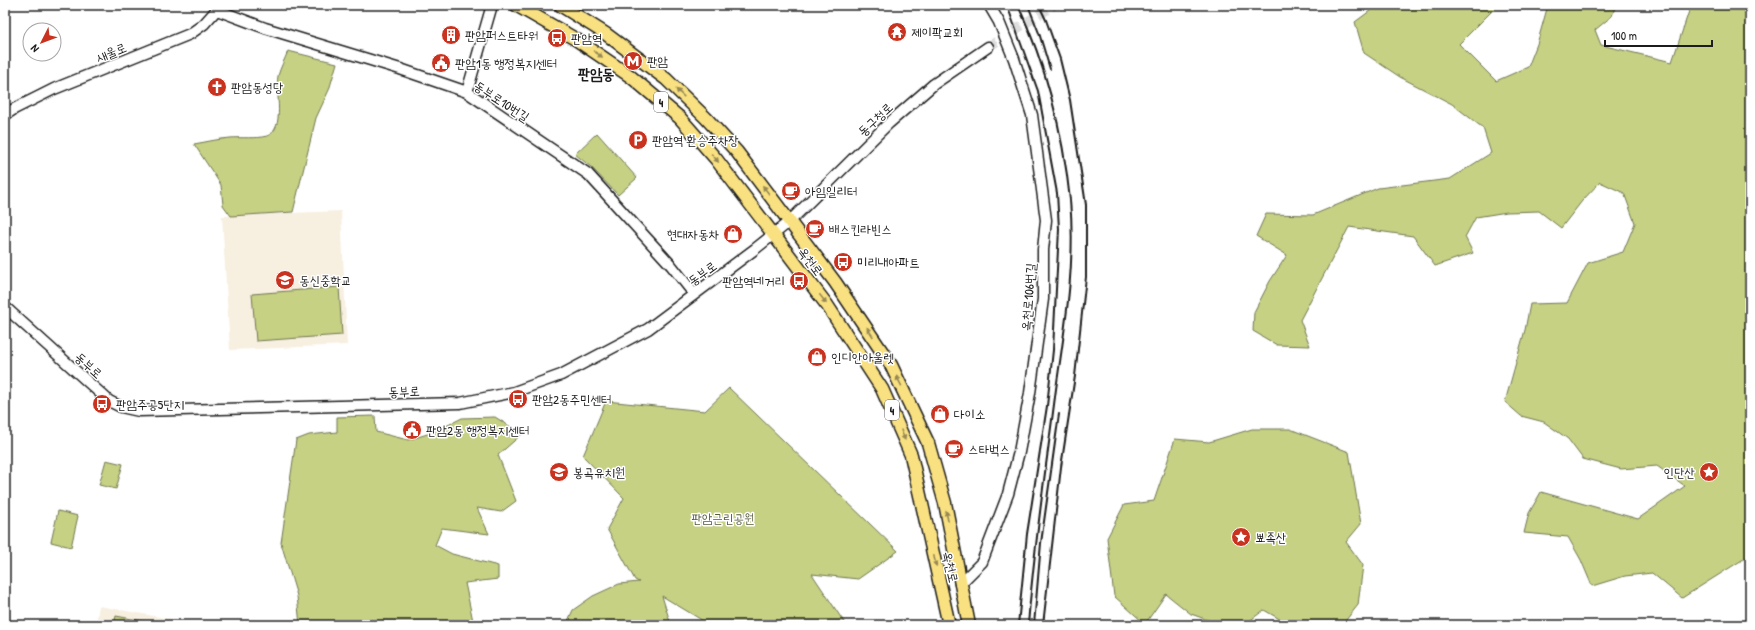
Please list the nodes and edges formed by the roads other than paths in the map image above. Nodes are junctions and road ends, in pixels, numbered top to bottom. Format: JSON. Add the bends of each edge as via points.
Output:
{"nodes":[{"id":1,"x":492,"y":5,"type":"edge"},
{"id":2,"x":516,"y":5,"type":"edge"},
{"id":3,"x":560,"y":5,"type":"edge"},
{"id":4,"x":989,"y":5,"type":"edge"},
{"id":5,"x":219,"y":8,"type":"edge"},
{"id":6,"x":988,"y":47,"type":"tunnel mouth"},
{"id":7,"x":467,"y":92,"type":"junction"},
{"id":8,"x":5,"y":115,"type":"edge"},
{"id":9,"x":790,"y":221,"type":"junction"},
{"id":10,"x":774,"y":235,"type":"junction"},
{"id":11,"x":694,"y":294,"type":"junction"},
{"id":12,"x":5,"y":307,"type":"edge"},
{"id":13,"x":960,"y":584,"type":"junction"},
{"id":14,"x":949,"y":625,"type":"edge"},
{"id":15,"x":969,"y":625,"type":"edge"}],
"edges":[{"from":1,"to":7,"type":"main road"},
{"from":2,"to":10,"type":"main road","name":"옥천로","number":"4","one_way":true,"via":[[577,40],[630,76],[680,118],[716,159]]},
{"from":9,"to":3,"type":"main road","name":"옥천로","number":"4","one_way":true,"via":[[737,152],[666,79],[606,34]]},
{"from":4,"to":13,"type":"main road","name":"옥천로106번길","via":[[1014,59],[1032,115],[1046,220],[1043,299],[1030,393],[1008,494],[982,562]]},
{"from":5,"to":7,"type":"main road","name":"동부로10번길","via":[[265,28]]},
{"from":5,"to":8,"type":"main road","name":"새울로","via":[[190,34],[54,89]]},
{"from":6,"to":9,"type":"main road","name":"동구청로","via":[[934,84],[889,123]]},
{"from":7,"to":11,"type":"main road","name":"동부로10번길","via":[[588,174]]},
{"from":9,"to":10,"type":"main road","name":"동부로"},
{"from":13,"to":9,"type":"main road","name":"옥천로","number":"4","one_way":true,"via":[[941,488],[928,443],[912,406],[891,365]]},
{"from":10,"to":11,"type":"main road","name":"동부로"},
{"from":10,"to":14,"type":"main road","name":"옥천로","number":"4","one_way":true,"via":[[827,305],[882,389],[898,421],[911,455]]},
{"from":11,"to":12,"type":"main road","name":"동부로","via":[[648,328],[561,375],[514,392],[473,401],[140,411],[121,407],[109,401]]},
{"from":13,"to":15,"type":"main road","name":"옥천로","number":"4"}]}
